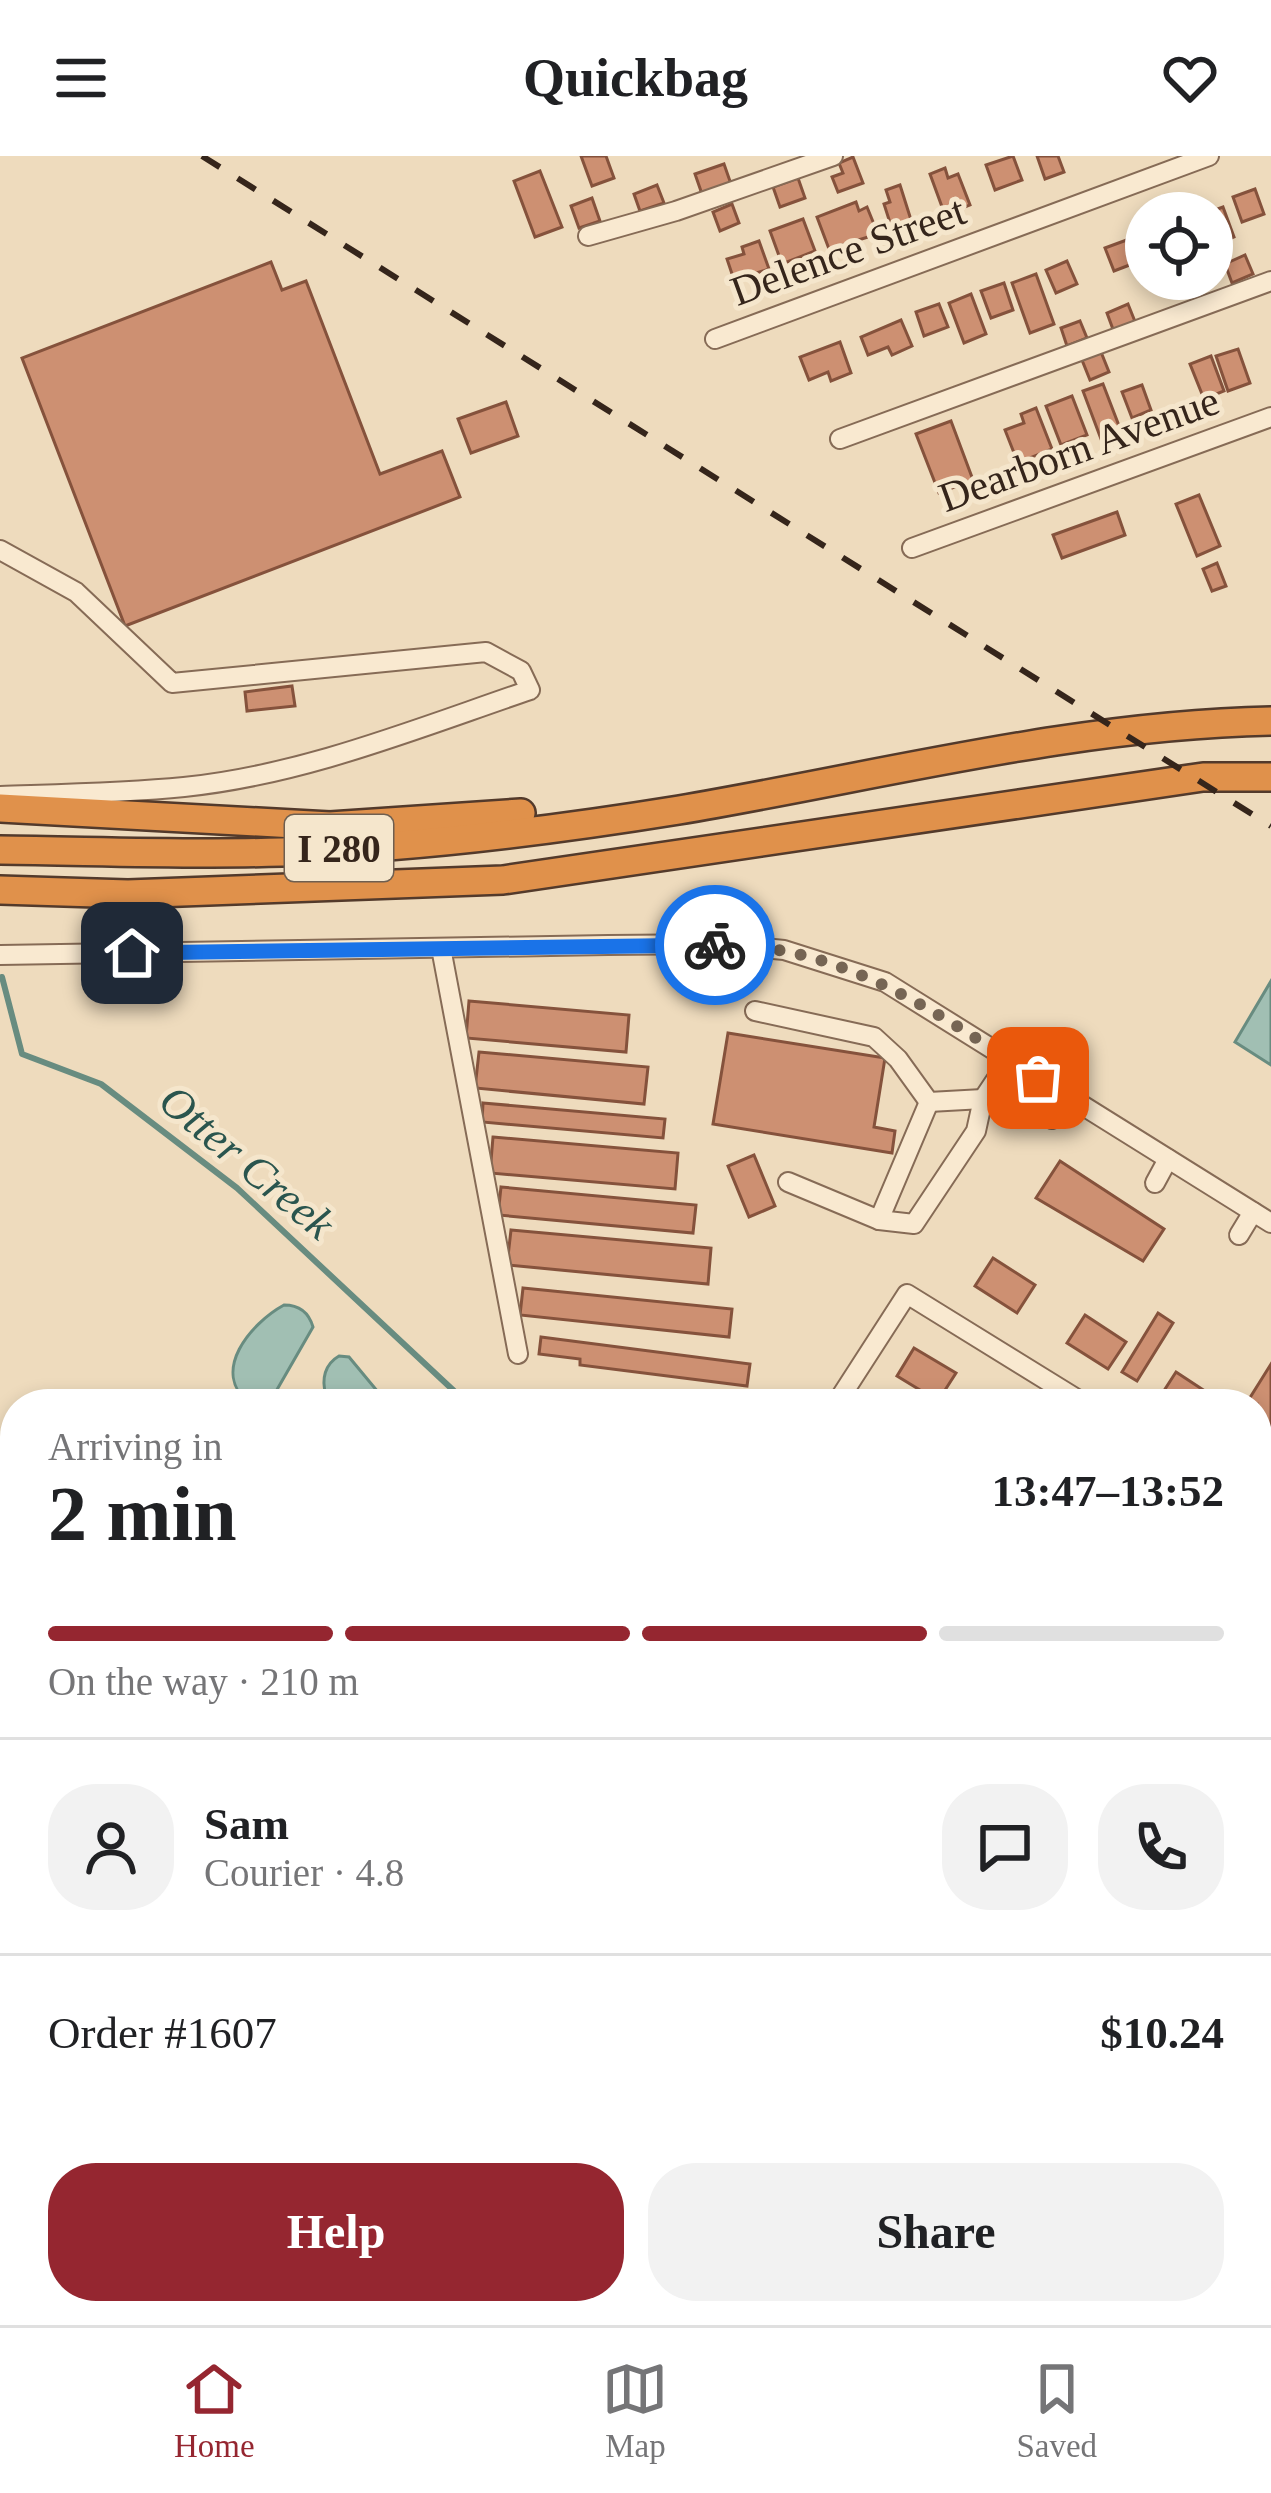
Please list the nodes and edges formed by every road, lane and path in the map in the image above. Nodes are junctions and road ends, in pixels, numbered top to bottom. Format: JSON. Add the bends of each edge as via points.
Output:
{"nodes":[{"id":1,"x":833,"y":156,"type":"edge"},
{"id":2,"x":1209,"y":156,"type":"edge"},
{"id":3,"x":588,"y":236,"type":"dead end"},
{"id":4,"x":1271,"y":281,"type":"edge"},
{"id":5,"x":715,"y":339,"type":"dead end"},
{"id":6,"x":1271,"y":417,"type":"edge"},
{"id":7,"x":840,"y":439,"type":"dead end"},
{"id":8,"x":912,"y":548,"type":"dead end"},
{"id":9,"x":0,"y":550,"type":"edge"},
{"id":10,"x":1271,"y":722,"type":"edge"},
{"id":11,"x":1271,"y":777,"type":"edge"},
{"id":12,"x":0,"y":796,"type":"edge"},
{"id":13,"x":0,"y":808,"type":"edge"},
{"id":14,"x":676,"y":810,"type":"junction"},
{"id":15,"x":0,"y":850,"type":"edge"},
{"id":16,"x":0,"y":890,"type":"edge"},
{"id":17,"x":441,"y":948,"type":"junction"},
{"id":18,"x":0,"y":955,"type":"edge"},
{"id":19,"x":755,"y":1011,"type":"dead end"},
{"id":20,"x":1009,"y":1060,"type":"junction"},
{"id":21,"x":1066,"y":1096,"type":"junction"},
{"id":22,"x":983,"y":1099,"type":"junction"},
{"id":23,"x":929,"y":1102,"type":"junction"},
{"id":24,"x":1052,"y":1119,"type":"dead end"},
{"id":25,"x":1168,"y":1159,"type":"junction"},
{"id":26,"x":788,"y":1182,"type":"dead end"},
{"id":27,"x":1155,"y":1183,"type":"dead end"},
{"id":28,"x":1252,"y":1212,"type":"junction"},
{"id":29,"x":879,"y":1220,"type":"junction"},
{"id":30,"x":1271,"y":1223,"type":"edge"},
{"id":31,"x":1239,"y":1235,"type":"dead end"},
{"id":32,"x":518,"y":1354,"type":"dead end"},
{"id":33,"x":846,"y":1389,"type":"edge"},
{"id":34,"x":1061,"y":1389,"type":"edge"}],
"edges":[{"from":1,"to":3,"type":"street"},
{"from":2,"to":5,"type":"street","name":"Delence Street"},
{"from":4,"to":7,"type":"street"},
{"from":6,"to":8,"type":"street","name":"Dearborn Avenue"},
{"from":9,"to":12,"type":"street","via":[[76,592],[172,683],[486,652],[521,671],[530,690],[266,773],[187,787]]},
{"from":10,"to":14,"type":"highway","number":"I 280","via":[[1070,739]]},
{"from":11,"to":16,"type":"highway","number":"I 280","via":[[1203,777],[503,880],[128,894]]},
{"from":13,"to":14,"type":"highway","via":[[330,826]]},
{"from":14,"to":15,"type":"highway","number":"I 280","via":[[282,852]]},
{"from":17,"to":18,"type":"street"},
{"from":17,"to":20,"type":"street","via":[[784,950],[884,982]]},
{"from":17,"to":32,"type":"street"},
{"from":19,"to":23,"type":"street","via":[[874,1037]]},
{"from":20,"to":21,"type":"street"},
{"from":20,"to":22,"type":"street"},
{"from":21,"to":24,"type":"street"},
{"from":21,"to":25,"type":"street"},
{"from":22,"to":23,"type":"street"},
{"from":22,"to":29,"type":"street","via":[[976,1131],[914,1224]]},
{"from":23,"to":29,"type":"street"},
{"from":25,"to":27,"type":"street"},
{"from":25,"to":28,"type":"street"},
{"from":26,"to":29,"type":"street"},
{"from":28,"to":30,"type":"street"},
{"from":28,"to":31,"type":"street"},
{"from":33,"to":34,"type":"street","via":[[908,1294]]}]}
